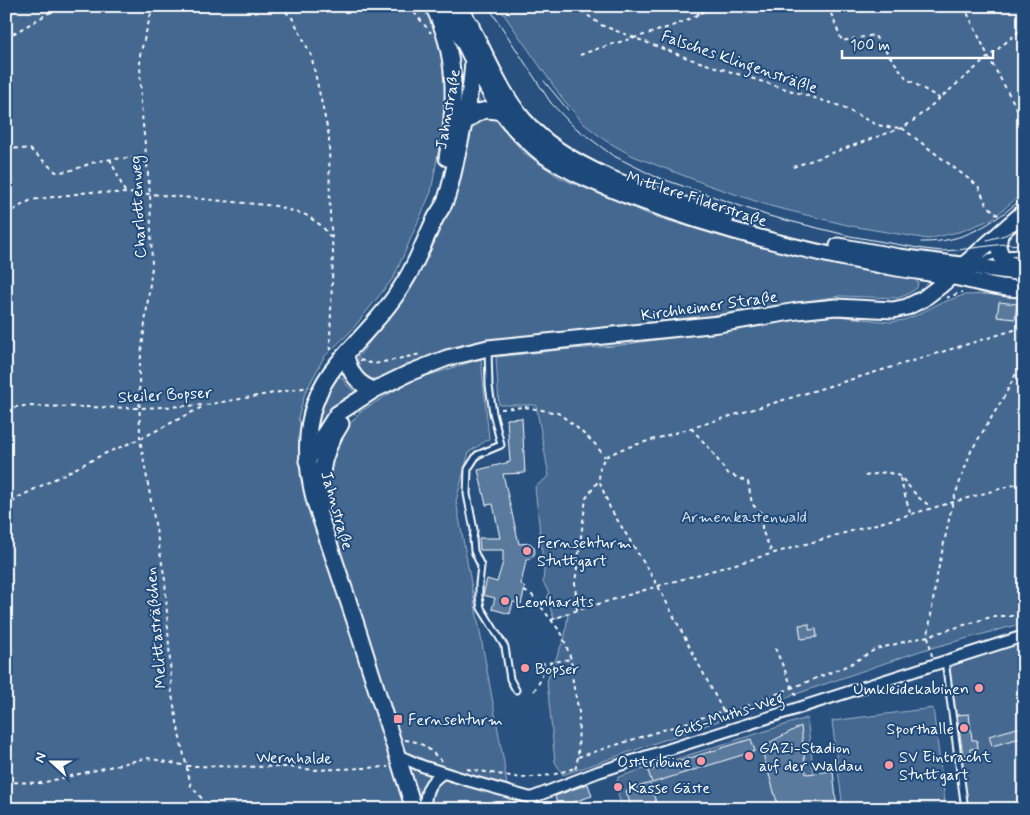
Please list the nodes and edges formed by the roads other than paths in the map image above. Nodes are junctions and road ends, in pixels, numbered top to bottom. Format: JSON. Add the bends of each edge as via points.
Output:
{"nodes":[{"id":1,"x":433,"y":6,"type":"edge"},
{"id":2,"x":443,"y":6,"type":"edge"},
{"id":3,"x":458,"y":6,"type":"edge"},
{"id":4,"x":471,"y":25,"type":"junction"},
{"id":5,"x":473,"y":60,"type":"junction"},
{"id":6,"x":503,"y":113,"type":"junction"},
{"id":7,"x":464,"y":123,"type":"junction"},
{"id":8,"x":1024,"y":212,"type":"edge"},
{"id":9,"x":436,"y":217,"type":"junction"},
{"id":10,"x":1000,"y":234,"type":"junction"},
{"id":11,"x":1024,"y":250,"type":"edge"},
{"id":12,"x":1000,"y":254,"type":"junction"},
{"id":13,"x":1016,"y":254,"type":"junction"},
{"id":14,"x":1024,"y":254,"type":"edge"},
{"id":15,"x":963,"y":265,"type":"junction"},
{"id":16,"x":1024,"y":271,"type":"edge"},
{"id":17,"x":950,"y":276,"type":"junction"},
{"id":18,"x":1024,"y":289,"type":"edge"},
{"id":19,"x":488,"y":348,"type":"junction"},
{"id":20,"x":342,"y":360,"type":"junction"},
{"id":21,"x":374,"y":390,"type":"junction"},
{"id":22,"x":350,"y":408,"type":"junction"},
{"id":23,"x":307,"y":461,"type":"junction"},
{"id":24,"x":319,"y":516,"type":"junction"},
{"id":25,"x":1024,"y":636,"type":"edge"},
{"id":26,"x":945,"y":661,"type":"junction"},
{"id":27,"x":516,"y":690,"type":"dead end"},
{"id":28,"x":398,"y":760,"type":"junction"},
{"id":29,"x":444,"y":768,"type":"junction"},
{"id":30,"x":530,"y":798,"type":"junction"},
{"id":31,"x":414,"y":809,"type":"edge"},
{"id":32,"x":425,"y":809,"type":"edge"},
{"id":33,"x":532,"y":809,"type":"edge"},
{"id":34,"x":965,"y":809,"type":"edge"}],
"edges":[{"from":1,"to":9,"type":"main road","name":"Jahnstraße","via":[[448,45],[454,85],[450,141]]},
{"from":2,"to":5,"type":"main road","name":"Mittlere Filderstraße"},
{"from":3,"to":4,"type":"main road"},
{"from":4,"to":5,"type":"main road","name":"Jahnstraße"},
{"from":4,"to":15,"type":"main road","name":"Mittlere Filderstraße","via":[[522,118],[545,142],[577,162],[650,193],[781,233],[834,246]]},
{"from":5,"to":6,"type":"main road","name":"Mittlere Filderstraße"},
{"from":5,"to":7,"type":"main road","name":"Jahnstraße"},
{"from":6,"to":7,"type":"main road","via":[[488,110],[476,113]]},
{"from":6,"to":17,"type":"main road","name":"Mittlere Filderstraße","via":[[537,150],[572,172],[674,213],[829,254]]},
{"from":7,"to":9,"type":"main road","name":"Jahnstraße","via":[[444,203]]},
{"from":8,"to":10,"type":"main road","name":"Kirchheimer Straße"},
{"from":9,"to":20,"type":"main road","name":"Jahnstraße","via":[[405,282]]},
{"from":10,"to":12,"type":"main road"},
{"from":10,"to":15,"type":"main road","name":"Kirchheimer Straße"},
{"from":11,"to":13,"type":"lane"},
{"from":12,"to":13,"type":"lane"},
{"from":12,"to":15,"type":"lane"},
{"from":12,"to":16,"type":"main road","via":[[1004,261]]},
{"from":13,"to":14,"type":"lane"},
{"from":15,"to":16,"type":"main road","name":"Mittlere Filderstraße"},
{"from":15,"to":17,"type":"main road","name":"Kirchheimer Straße"},
{"from":17,"to":18,"type":"main road","name":"Mittlere Filderstraße"},
{"from":17,"to":19,"type":"main road","name":"Kirchheimer Straße","via":[[923,298],[893,310],[836,307],[797,310],[719,324]]},
{"from":19,"to":21,"type":"main road","name":"Kirchheimer Straße","via":[[447,358]]},
{"from":19,"to":27,"type":"lane","via":[[492,410],[501,445],[477,455],[468,469],[467,494],[474,530],[474,551],[481,566],[481,608],[505,647],[510,679]]},
{"from":20,"to":21,"type":"main road","via":[[359,382]]},
{"from":20,"to":23,"type":"main road","name":"Jahnstraße","via":[[324,384],[315,404],[308,431]]},
{"from":21,"to":22,"type":"main road","name":"Kirchheimer Straße"},
{"from":22,"to":23,"type":"main road","name":"Kirchheimer Straße","via":[[337,414]]},
{"from":22,"to":24,"type":"main road","name":"Kirchheimer Straße","via":[[324,460]]},
{"from":23,"to":24,"type":"main road","name":"Jahnstraße"},
{"from":24,"to":28,"type":"main road","name":"Jahnstraße"},
{"from":25,"to":26,"type":"street","name":"Guts-Muths-Weg"},
{"from":26,"to":30,"type":"street","name":"Guts-Muths-Weg","via":[[598,772]]},
{"from":26,"to":34,"type":"lane"},
{"from":28,"to":29,"type":"street"},
{"from":28,"to":31,"type":"main road","name":"Jahnstraße"},
{"from":29,"to":30,"type":"street"},
{"from":29,"to":32,"type":"street","via":[[427,787]]},
{"from":30,"to":33,"type":"lane"}]}
